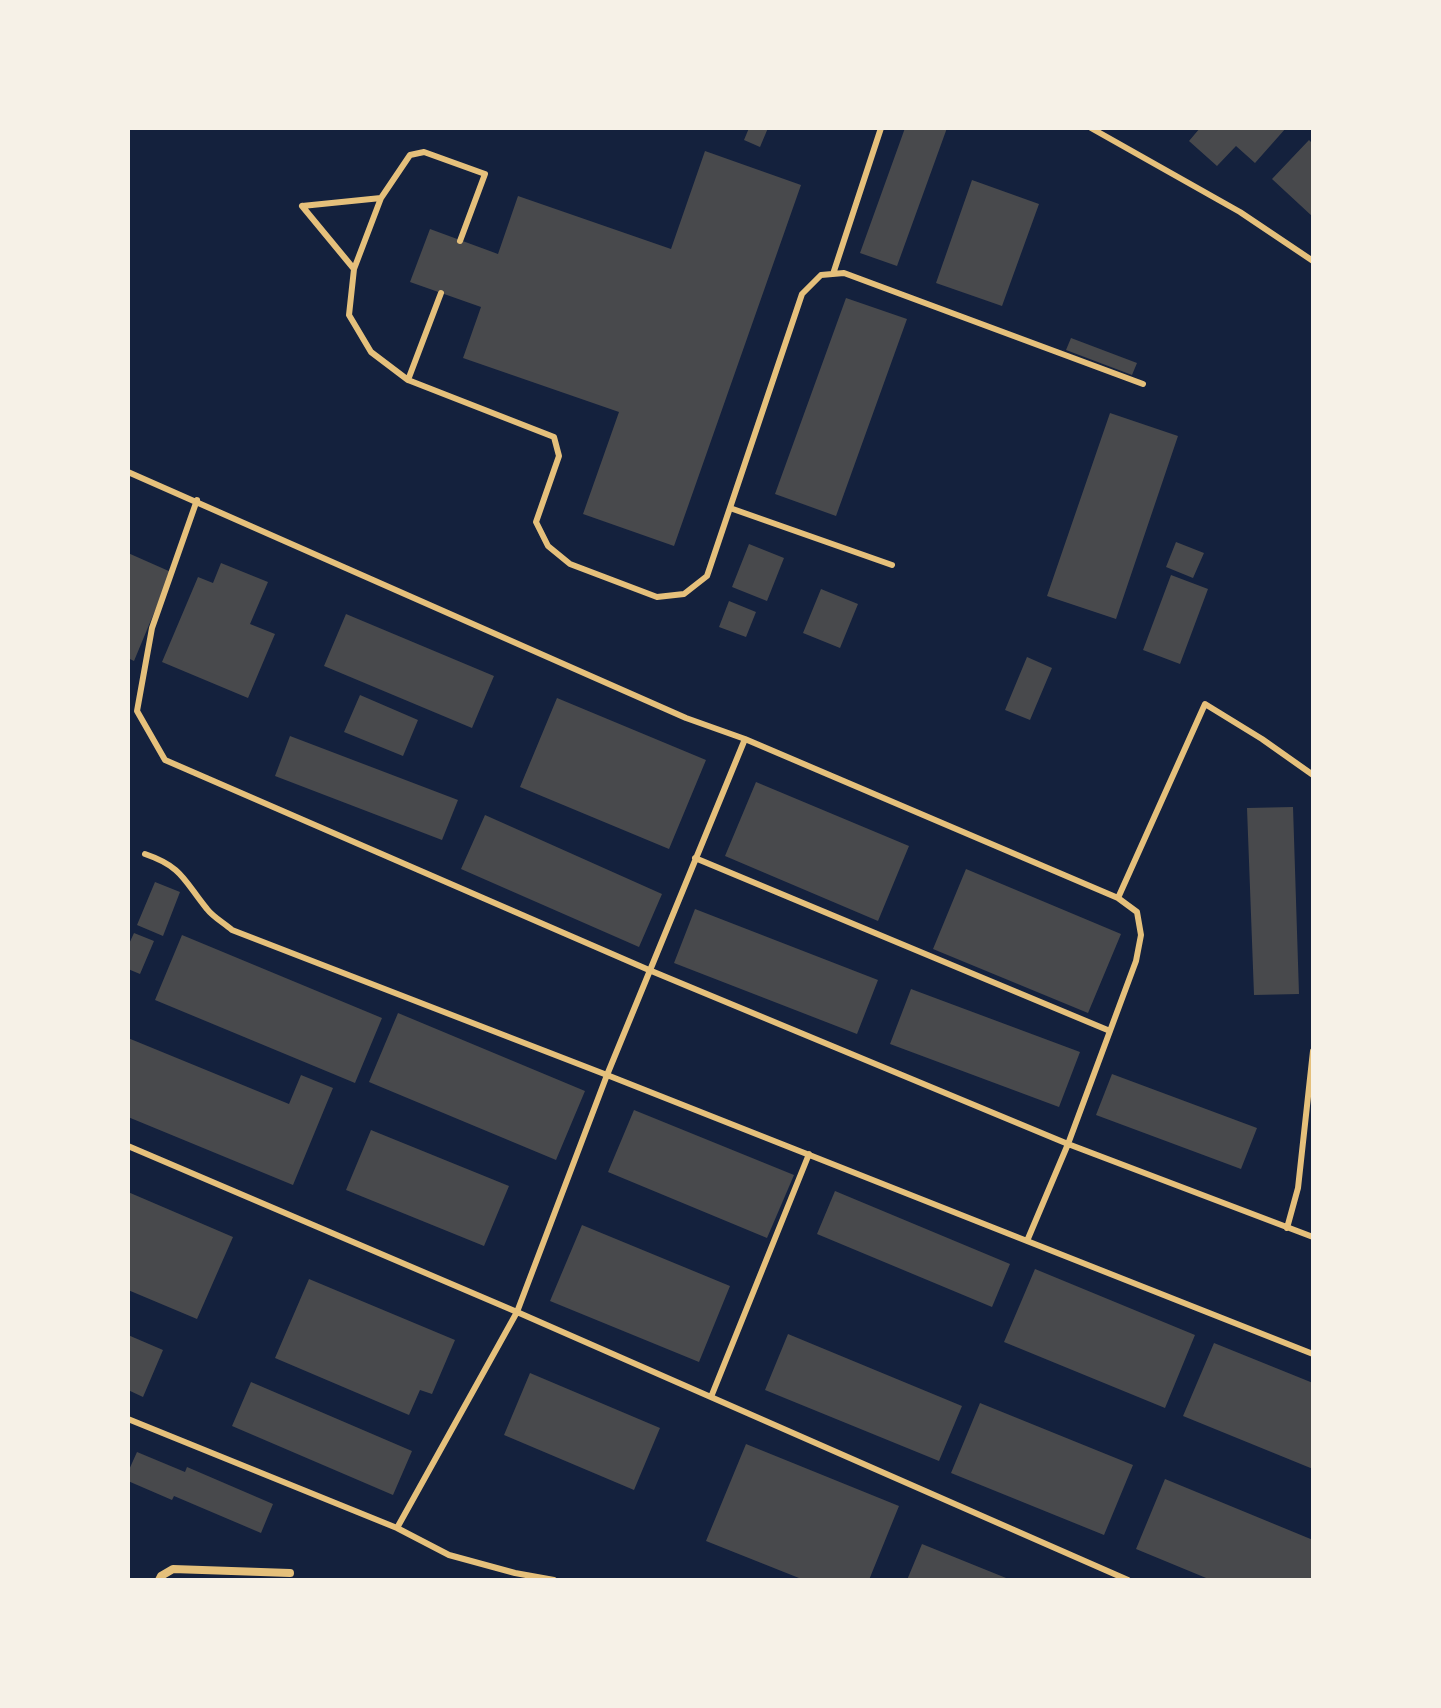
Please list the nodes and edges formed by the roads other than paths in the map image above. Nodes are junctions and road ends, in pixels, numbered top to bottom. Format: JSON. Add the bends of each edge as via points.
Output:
{"nodes":[{"id":1,"x":881,"y":128,"type":"edge"},
{"id":2,"x":1091,"y":128,"type":"edge"},
{"id":3,"x":381,"y":198,"type":"junction"},
{"id":4,"x":460,"y":241,"type":"dead end"},
{"id":5,"x":1313,"y":261,"type":"edge"},
{"id":6,"x":354,"y":269,"type":"junction"},
{"id":7,"x":833,"y":274,"type":"junction"},
{"id":8,"x":441,"y":293,"type":"dead end"},
{"id":9,"x":408,"y":380,"type":"junction"},
{"id":10,"x":1143,"y":384,"type":"dead end"},
{"id":11,"x":128,"y":472,"type":"edge"},
{"id":12,"x":197,"y":500,"type":"junction"},
{"id":13,"x":730,"y":508,"type":"junction"},
{"id":14,"x":892,"y":565,"type":"dead end"},
{"id":15,"x":745,"y":739,"type":"junction"},
{"id":16,"x":1313,"y":775,"type":"edge"},
{"id":17,"x":145,"y":854,"type":"dead end"},
{"id":18,"x":695,"y":858,"type":"junction"},
{"id":19,"x":1118,"y":898,"type":"junction"},
{"id":20,"x":649,"y":970,"type":"junction"},
{"id":21,"x":1110,"y":1031,"type":"junction"},
{"id":22,"x":1313,"y":1051,"type":"edge"},
{"id":23,"x":607,"y":1075,"type":"junction"},
{"id":24,"x":1068,"y":1144,"type":"junction"},
{"id":25,"x":128,"y":1146,"type":"edge"},
{"id":26,"x":809,"y":1154,"type":"junction"},
{"id":27,"x":1287,"y":1228,"type":"junction"},
{"id":28,"x":1313,"y":1237,"type":"edge"},
{"id":29,"x":1027,"y":1241,"type":"junction"},
{"id":30,"x":517,"y":1312,"type":"junction"},
{"id":31,"x":1313,"y":1354,"type":"edge"},
{"id":32,"x":711,"y":1397,"type":"junction"},
{"id":33,"x":128,"y":1419,"type":"edge"},
{"id":34,"x":397,"y":1528,"type":"junction"},
{"id":35,"x":290,"y":1573,"type":"dead end"},
{"id":36,"x":159,"y":1580,"type":"edge"},
{"id":37,"x":554,"y":1580,"type":"edge"},
{"id":38,"x":1128,"y":1580,"type":"edge"}],
"edges":[{"from":1,"to":7,"type":"lane"},
{"from":2,"to":5,"type":"lane","via":[[1240,212]]},
{"from":3,"to":4,"type":"lane","via":[[410,155],[424,152],[485,174]]},
{"from":3,"to":6,"type":"lane"},
{"from":3,"to":6,"type":"lane","via":[[302,206]]},
{"from":6,"to":9,"type":"lane","via":[[349,315],[371,352]]},
{"from":7,"to":10,"type":"lane","via":[[844,273]]},
{"from":7,"to":13,"type":"lane","via":[[821,275],[802,294]]},
{"from":8,"to":9,"type":"lane"},
{"from":9,"to":13,"type":"lane","via":[[554,437],[559,456],[536,522],[548,546],[570,564],[657,597],[684,594],[707,576]]},
{"from":11,"to":12,"type":"lane"},
{"from":12,"to":15,"type":"lane","via":[[686,718]]},
{"from":12,"to":20,"type":"lane","via":[[152,628],[137,711],[165,760]]},
{"from":13,"to":14,"type":"lane"},
{"from":15,"to":18,"type":"lane"},
{"from":15,"to":19,"type":"lane"},
{"from":16,"to":19,"type":"lane","via":[[1205,704]]},
{"from":17,"to":23,"type":"lane","via":[[166,861],[183,875],[209,912],[232,930]]},
{"from":18,"to":20,"type":"lane"},
{"from":18,"to":21,"type":"lane"},
{"from":19,"to":21,"type":"lane","via":[[1137,912],[1141,935]]},
{"from":20,"to":23,"type":"lane"},
{"from":20,"to":24,"type":"lane"},
{"from":21,"to":24,"type":"lane"},
{"from":22,"to":27,"type":"lane","via":[[1298,1188]]},
{"from":23,"to":26,"type":"lane"},
{"from":23,"to":30,"type":"lane"},
{"from":24,"to":27,"type":"lane"},
{"from":24,"to":29,"type":"lane"},
{"from":25,"to":30,"type":"lane"},
{"from":26,"to":29,"type":"lane"},
{"from":26,"to":32,"type":"lane"},
{"from":27,"to":28,"type":"lane"},
{"from":29,"to":31,"type":"lane"},
{"from":30,"to":32,"type":"lane"},
{"from":30,"to":34,"type":"lane"},
{"from":32,"to":38,"type":"lane"},
{"from":33,"to":34,"type":"lane"},
{"from":34,"to":37,"type":"lane","via":[[449,1555]]},
{"from":35,"to":36,"type":"street","via":[[173,1569]]}]}
